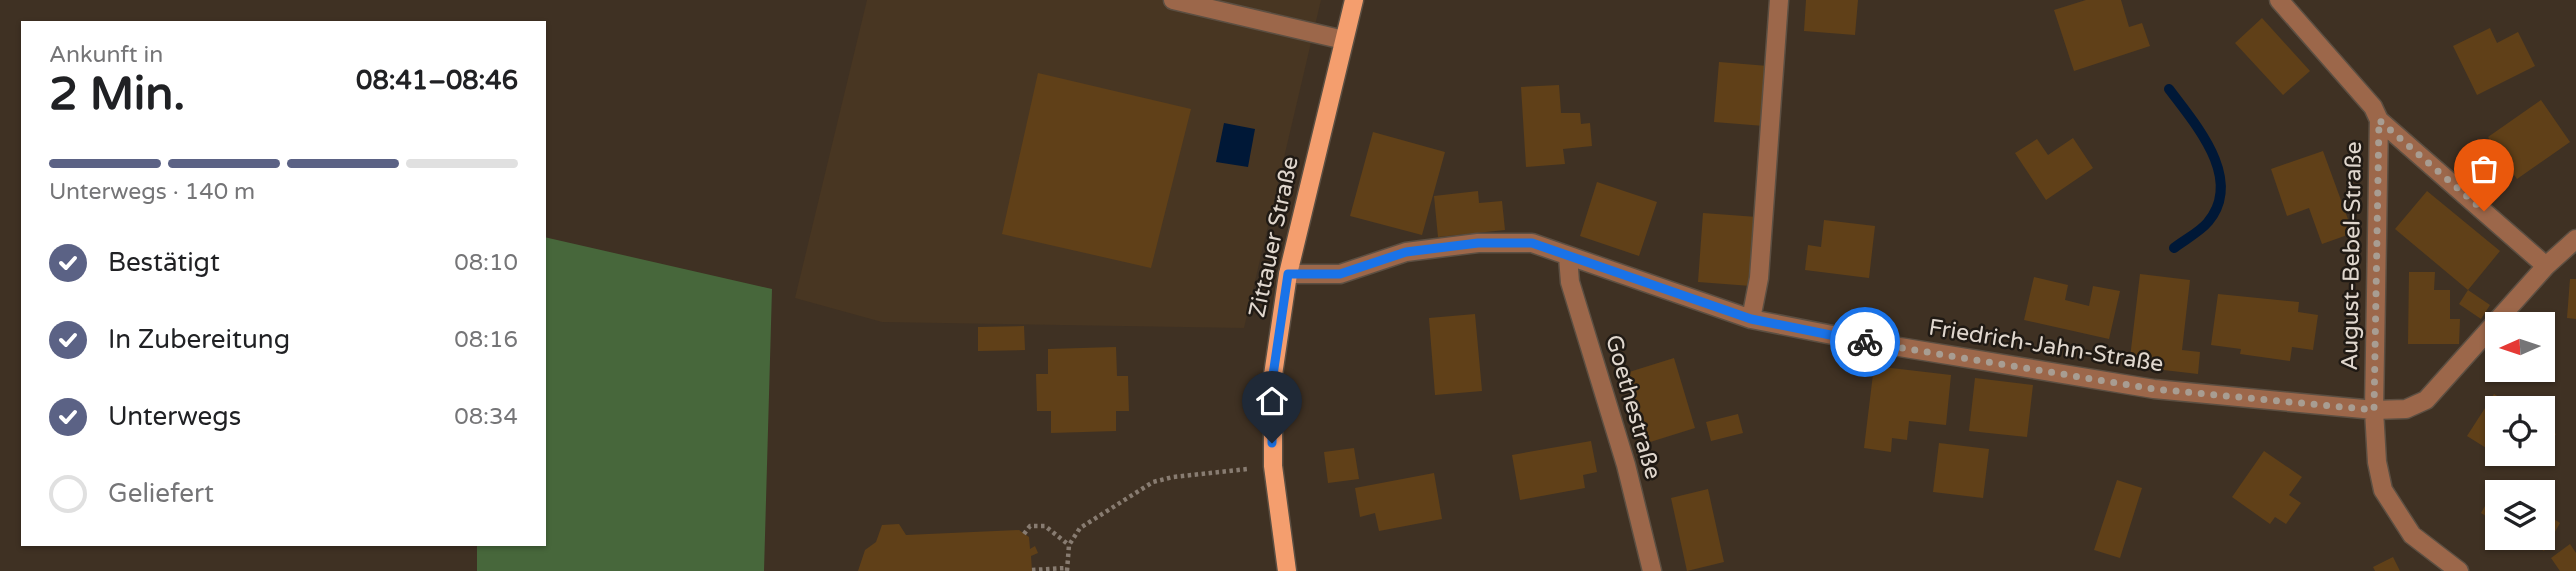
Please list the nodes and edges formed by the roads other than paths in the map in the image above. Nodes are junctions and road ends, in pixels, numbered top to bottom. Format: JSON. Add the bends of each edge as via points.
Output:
{"nodes":[{"id":1,"x":1173,"y":0,"type":"edge"},
{"id":2,"x":1354,"y":0,"type":"edge"},
{"id":3,"x":1779,"y":0,"type":"edge"},
{"id":4,"x":2278,"y":0,"type":"edge"},
{"id":5,"x":1343,"y":40,"type":"junction"},
{"id":6,"x":2379,"y":120,"type":"junction"},
{"id":7,"x":2576,"y":239,"type":"edge"},
{"id":8,"x":1568,"y":257,"type":"junction"},
{"id":9,"x":2546,"y":266,"type":"junction"},
{"id":10,"x":1288,"y":274,"type":"junction"},
{"id":11,"x":1751,"y":319,"type":"junction"},
{"id":12,"x":2374,"y":410,"type":"junction"},
{"id":13,"x":1287,"y":571,"type":"edge"},
{"id":14,"x":1651,"y":571,"type":"edge"},
{"id":15,"x":2459,"y":571,"type":"edge"}],
"edges":[{"from":1,"to":5,"type":"street"},
{"from":2,"to":5,"type":"main road","name":"Zittauer Straße"},
{"from":3,"to":11,"type":"street","via":[[1759,278]]},
{"from":4,"to":6,"type":"street","name":"August-Bebel-Straße","via":[[2373,107]]},
{"from":5,"to":10,"type":"main road","name":"Zittauer Straße"},
{"from":6,"to":9,"type":"street","name":"August-Bebel-Straße"},
{"from":6,"to":12,"type":"street","name":"August-Bebel-Straße"},
{"from":7,"to":9,"type":"street","name":"Friedrich-Jahn-Straße"},
{"from":8,"to":10,"type":"street","name":"Friedrich-Jahn-Straße","via":[[1532,243],[1478,243],[1406,252],[1340,274]]},
{"from":8,"to":11,"type":"street","name":"Friedrich-Jahn-Straße"},
{"from":8,"to":14,"type":"street","name":"Goethestraße","via":[[1570,282],[1626,465]]},
{"from":9,"to":12,"type":"street","name":"Friedrich-Jahn-Straße","via":[[2426,400],[2406,409]]},
{"from":10,"to":13,"type":"main road","name":"Zittauer Straße","via":[[1273,375],[1273,466]]},
{"from":11,"to":12,"type":"street","name":"Friedrich-Jahn-Straße","via":[[2154,389]]},
{"from":12,"to":15,"type":"street","name":"August-Bebel-Straße","via":[[2383,489],[2412,535]]}]}
